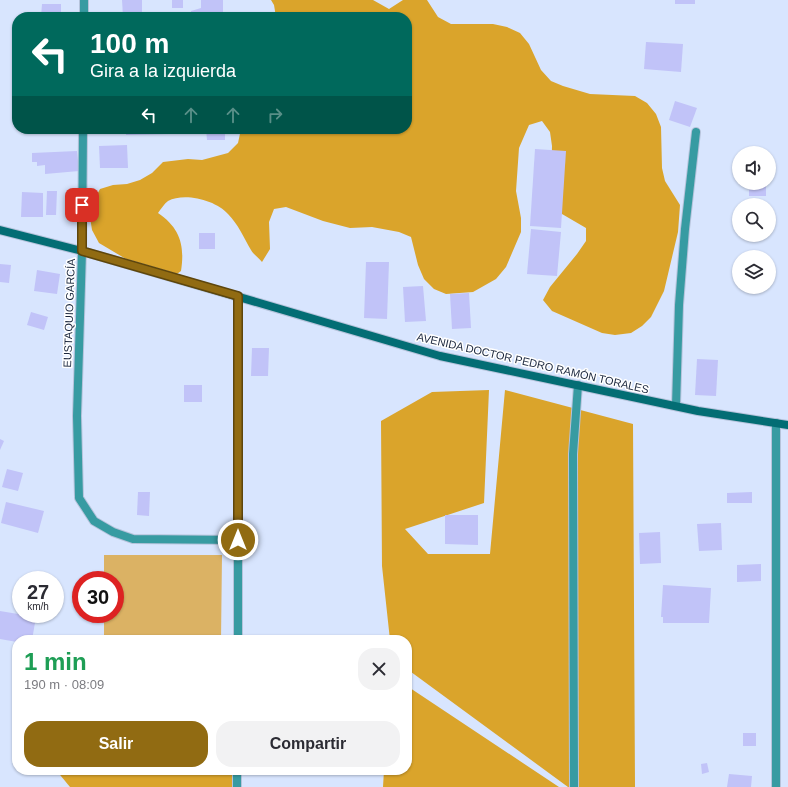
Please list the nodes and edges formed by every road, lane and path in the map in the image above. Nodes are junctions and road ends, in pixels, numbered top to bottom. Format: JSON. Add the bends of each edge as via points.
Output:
{"nodes":[{"id":1,"x":84,"y":0,"type":"edge"},
{"id":2,"x":84,"y":12,"type":"edge"},
{"id":3,"x":696,"y":132,"type":"dead end"},
{"id":4,"x":83,"y":134,"type":"edge"},
{"id":5,"x":0,"y":230,"type":"edge"},
{"id":6,"x":82,"y":251,"type":"junction"},
{"id":7,"x":238,"y":296,"type":"junction"},
{"id":8,"x":578,"y":385,"type":"junction"},
{"id":9,"x":676,"y":406,"type":"junction"},
{"id":10,"x":776,"y":423,"type":"junction"},
{"id":11,"x":788,"y":425,"type":"edge"},
{"id":12,"x":238,"y":540,"type":"junction"},
{"id":13,"x":238,"y":635,"type":"edge"},
{"id":14,"x":237,"y":775,"type":"edge"},
{"id":15,"x":237,"y":787,"type":"edge"},
{"id":16,"x":574,"y":787,"type":"edge"},
{"id":17,"x":776,"y":787,"type":"edge"}],
"edges":[{"from":1,"to":2,"type":"street"},
{"from":3,"to":9,"type":"street","via":[[679,305]]},
{"from":4,"to":6,"type":"street","name":"EUSTAQUIO GARCÍA"},
{"from":5,"to":6,"type":"street","name":"AVENIDA DOCTOR PEDRO RAMÓN TORALES"},
{"from":6,"to":7,"type":"street","name":"AVENIDA DOCTOR PEDRO RAMÓN TORALES"},
{"from":6,"to":12,"type":"street","name":"EUSTAQUIO GARCÍA","via":[[77,416],[79,498],[94,521],[113,532],[133,539]]},
{"from":7,"to":8,"type":"street","name":"AVENIDA DOCTOR PEDRO RAMÓN TORALES","via":[[440,356]]},
{"from":7,"to":12,"type":"street"},
{"from":8,"to":9,"type":"street","name":"AVENIDA DOCTOR PEDRO RAMÓN TORALES"},
{"from":8,"to":16,"type":"street","via":[[573,454]]},
{"from":9,"to":10,"type":"street","name":"AVENIDA DOCTOR PEDRO RAMÓN TORALES"},
{"from":10,"to":11,"type":"street","name":"AVENIDA DOCTOR PEDRO RAMÓN TORALES"},
{"from":10,"to":17,"type":"street"},
{"from":12,"to":13,"type":"street"},
{"from":14,"to":15,"type":"street"}]}
